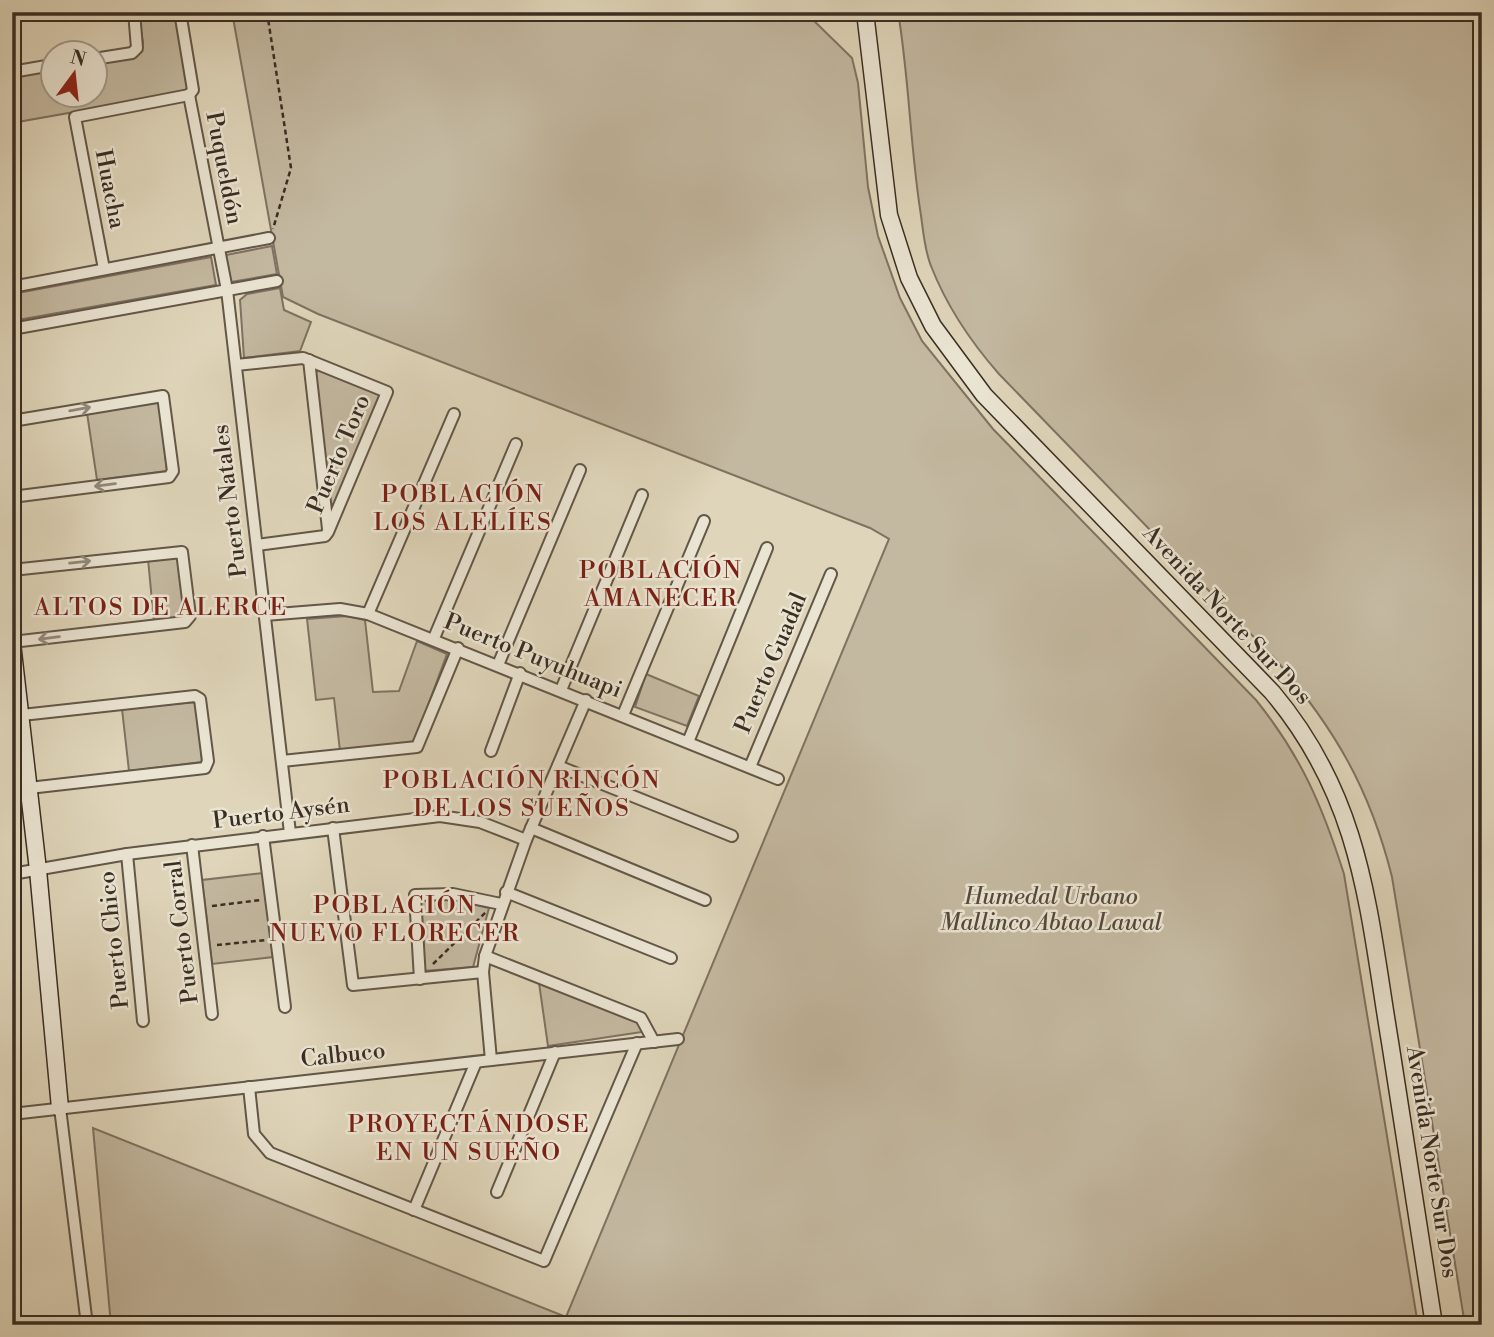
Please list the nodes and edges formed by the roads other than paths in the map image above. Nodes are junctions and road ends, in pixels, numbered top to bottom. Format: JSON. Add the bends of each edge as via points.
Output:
{"nodes":[{"id":1,"x":134,"y":12,"type":"edge"},
{"id":2,"x":180,"y":12,"type":"edge"},
{"id":3,"x":858,"y":12,"type":"edge"},
{"id":4,"x":865,"y":12,"type":"edge"},
{"id":5,"x":867,"y":41,"type":"junction"},
{"id":6,"x":108,"y":57,"type":"edge"},
{"id":7,"x":38,"y":67,"type":"edge"},
{"id":8,"x":12,"y":72,"type":"edge"},
{"id":9,"x":189,"y":95,"type":"junction"},
{"id":10,"x":270,"y":238,"type":"road end"},
{"id":11,"x":218,"y":248,"type":"junction"},
{"id":12,"x":103,"y":270,"type":"junction"},
{"id":13,"x":277,"y":281,"type":"dead end"},
{"id":14,"x":12,"y":287,"type":"edge"},
{"id":15,"x":227,"y":290,"type":"junction"},
{"id":16,"x":12,"y":329,"type":"edge"},
{"id":17,"x":309,"y":360,"type":"junction"},
{"id":18,"x":236,"y":365,"type":"junction"},
{"id":19,"x":454,"y":414,"type":"dead end"},
{"id":20,"x":12,"y":421,"type":"edge"},
{"id":21,"x":516,"y":444,"type":"dead end"},
{"id":22,"x":580,"y":470,"type":"dead end"},
{"id":23,"x":642,"y":495,"type":"dead end"},
{"id":24,"x":12,"y":497,"type":"edge"},
{"id":25,"x":704,"y":522,"type":"dead end"},
{"id":26,"x":328,"y":532,"type":"junction"},
{"id":27,"x":257,"y":545,"type":"junction"},
{"id":28,"x":767,"y":548,"type":"dead end"},
{"id":29,"x":12,"y":570,"type":"edge"},
{"id":30,"x":831,"y":574,"type":"dead end"},
{"id":31,"x":368,"y":614,"type":"junction"},
{"id":32,"x":265,"y":615,"type":"junction"},
{"id":33,"x":434,"y":638,"type":"junction"},
{"id":34,"x":12,"y":643,"type":"edge"},
{"id":35,"x":458,"y":648,"type":"junction"},
{"id":36,"x":498,"y":665,"type":"junction"},
{"id":37,"x":520,"y":673,"type":"junction"},
{"id":38,"x":561,"y":690,"type":"junction"},
{"id":39,"x":586,"y":701,"type":"junction"},
{"id":40,"x":623,"y":715,"type":"junction"},
{"id":41,"x":22,"y":716,"type":"junction"},
{"id":42,"x":688,"y":742,"type":"junction"},
{"id":43,"x":491,"y":751,"type":"dead end"},
{"id":44,"x":282,"y":761,"type":"junction"},
{"id":45,"x":558,"y":766,"type":"junction"},
{"id":46,"x":750,"y":767,"type":"junction"},
{"id":47,"x":778,"y":779,"type":"dead end"},
{"id":48,"x":29,"y":788,"type":"junction"},
{"id":49,"x":333,"y":828,"type":"junction"},
{"id":50,"x":531,"y":828,"type":"junction"},
{"id":51,"x":290,"y":833,"type":"junction"},
{"id":52,"x":263,"y":836,"type":"junction"},
{"id":53,"x":732,"y":836,"type":"dead end"},
{"id":54,"x":526,"y":840,"type":"junction"},
{"id":55,"x":192,"y":845,"type":"junction"},
{"id":56,"x":127,"y":854,"type":"junction"},
{"id":57,"x":38,"y":870,"type":"junction"},
{"id":58,"x":12,"y":874,"type":"edge"},
{"id":59,"x":506,"y":892,"type":"junction"},
{"id":60,"x":705,"y":900,"type":"dead end"},
{"id":61,"x":499,"y":904,"type":"junction"},
{"id":62,"x":485,"y":956,"type":"junction"},
{"id":63,"x":671,"y":958,"type":"dead end"},
{"id":64,"x":483,"y":972,"type":"junction"},
{"id":65,"x":420,"y":979,"type":"junction"},
{"id":66,"x":285,"y":1007,"type":"dead end"},
{"id":67,"x":212,"y":1014,"type":"dead end"},
{"id":68,"x":143,"y":1021,"type":"dead end"},
{"id":69,"x":678,"y":1039,"type":"dead end"},
{"id":70,"x":654,"y":1042,"type":"junction"},
{"id":71,"x":636,"y":1044,"type":"junction"},
{"id":72,"x":555,"y":1052,"type":"junction"},
{"id":73,"x":491,"y":1060,"type":"junction"},
{"id":74,"x":476,"y":1062,"type":"junction"},
{"id":75,"x":249,"y":1087,"type":"junction"},
{"id":76,"x":60,"y":1108,"type":"junction"},
{"id":77,"x":12,"y":1114,"type":"edge"},
{"id":78,"x":498,"y":1192,"type":"dead end"},
{"id":79,"x":414,"y":1210,"type":"junction"},
{"id":80,"x":88,"y":1325,"type":"edge"},
{"id":81,"x":1434,"y":1325,"type":"edge"}],
"edges":[{"from":1,"to":6,"type":"street","via":[[137,48]]},
{"from":2,"to":9,"type":"street","name":"Puqueldón","via":[[193,90]]},
{"from":3,"to":5,"type":"main road"},
{"from":4,"to":5,"type":"main road"},
{"from":5,"to":81,"type":"main road","name":"Avenida Norte Sur Dos","via":[[889,215],[909,278],[933,327],[984,394],[1272,692],[1311,746],[1344,813],[1358,854],[1376,947]]},
{"from":7,"to":8,"type":"street"},
{"from":9,"to":11,"type":"street","name":"Puqueldón"},
{"from":9,"to":12,"type":"street","name":"Huacha","via":[[75,117]]},
{"from":10,"to":11,"type":"street"},
{"from":11,"to":12,"type":"street"},
{"from":11,"to":15,"type":"street","name":"Puerto Natales"},
{"from":12,"to":14,"type":"street"},
{"from":13,"to":15,"type":"street"},
{"from":15,"to":16,"type":"street"},
{"from":15,"to":18,"type":"street","name":"Puerto Natales"},
{"from":17,"to":18,"type":"street","name":"Puerto Toro"},
{"from":17,"to":26,"type":"street"},
{"from":17,"to":26,"type":"street","name":"Puerto Toro","via":[[387,392]]},
{"from":18,"to":27,"type":"street","name":"Puerto Natales"},
{"from":19,"to":31,"type":"street"},
{"from":20,"to":24,"type":"street","one_way":true,"via":[[163,396],[172,475]]},
{"from":21,"to":33,"type":"street"},
{"from":22,"to":36,"type":"street"},
{"from":23,"to":38,"type":"street"},
{"from":25,"to":40,"type":"street"},
{"from":26,"to":27,"type":"street","name":"Puerto Toro"},
{"from":27,"to":32,"type":"street","name":"Puerto Natales"},
{"from":28,"to":42,"type":"street"},
{"from":29,"to":34,"type":"street","one_way":true,"via":[[182,552],[189,620]]},
{"from":30,"to":46,"type":"street","name":"Puerto Guadal"},
{"from":31,"to":32,"type":"street","name":"Puerto Puyuhuapi","via":[[340,609]]},
{"from":31,"to":33,"type":"street","name":"Puerto Puyuhuapi"},
{"from":32,"to":44,"type":"street","name":"Puerto Natales"},
{"from":33,"to":35,"type":"street","name":"Puerto Puyuhuapi"},
{"from":34,"to":41,"type":"main road"},
{"from":35,"to":36,"type":"street","name":"Puerto Puyuhuapi"},
{"from":35,"to":44,"type":"street","via":[[417,747]]},
{"from":36,"to":37,"type":"street","name":"Puerto Puyuhuapi"},
{"from":37,"to":38,"type":"street","name":"Puerto Puyuhuapi"},
{"from":37,"to":43,"type":"street"},
{"from":38,"to":39,"type":"street","name":"Puerto Puyuhuapi"},
{"from":39,"to":40,"type":"street","name":"Puerto Puyuhuapi"},
{"from":39,"to":45,"type":"street"},
{"from":40,"to":42,"type":"street","name":"Puerto Puyuhuapi"},
{"from":41,"to":48,"type":"main road"},
{"from":41,"to":48,"type":"street","via":[[195,696],[200,699],[208,766]]},
{"from":42,"to":46,"type":"street","name":"Puerto Puyuhuapi"},
{"from":44,"to":51,"type":"street","name":"Puerto Natales"},
{"from":45,"to":50,"type":"street"},
{"from":45,"to":53,"type":"street"},
{"from":46,"to":47,"type":"street","name":"Puerto Puyuhuapi"},
{"from":48,"to":57,"type":"main road"},
{"from":49,"to":51,"type":"street","name":"Puerto Aysén"},
{"from":49,"to":54,"type":"street","name":"Puerto Aysén","via":[[451,817],[480,822]]},
{"from":49,"to":65,"type":"street","via":[[351,983]]},
{"from":50,"to":54,"type":"street"},
{"from":50,"to":60,"type":"street"},
{"from":51,"to":52,"type":"street","name":"Puerto Aysén"},
{"from":52,"to":55,"type":"street","name":"Puerto Aysén"},
{"from":52,"to":66,"type":"street"},
{"from":54,"to":59,"type":"street"},
{"from":55,"to":56,"type":"street","name":"Puerto Aysén"},
{"from":55,"to":67,"type":"street","name":"Puerto Corral"},
{"from":56,"to":57,"type":"street","name":"Puerto Aysén"},
{"from":56,"to":68,"type":"street","name":"Puerto Chico"},
{"from":57,"to":58,"type":"street","name":"Puerto Aysén"},
{"from":57,"to":76,"type":"main road"},
{"from":59,"to":61,"type":"street"},
{"from":59,"to":63,"type":"street"},
{"from":61,"to":62,"type":"street"},
{"from":61,"to":65,"type":"street","via":[[445,893],[415,895]]},
{"from":62,"to":64,"type":"street"},
{"from":62,"to":70,"type":"street","via":[[641,1018]]},
{"from":64,"to":65,"type":"street"},
{"from":64,"to":73,"type":"street"},
{"from":69,"to":70,"type":"street","name":"Calbuco"},
{"from":70,"to":71,"type":"street","name":"Calbuco"},
{"from":71,"to":72,"type":"street","name":"Calbuco"},
{"from":71,"to":79,"type":"street","via":[[544,1261]]},
{"from":72,"to":73,"type":"street","name":"Calbuco"},
{"from":72,"to":78,"type":"street"},
{"from":73,"to":74,"type":"street","name":"Calbuco"},
{"from":74,"to":75,"type":"street","name":"Calbuco"},
{"from":74,"to":79,"type":"street"},
{"from":75,"to":76,"type":"street","name":"Calbuco"},
{"from":75,"to":79,"type":"street","via":[[254,1134],[270,1153]]},
{"from":76,"to":77,"type":"street","name":"Calbuco"},
{"from":76,"to":80,"type":"street"}]}
